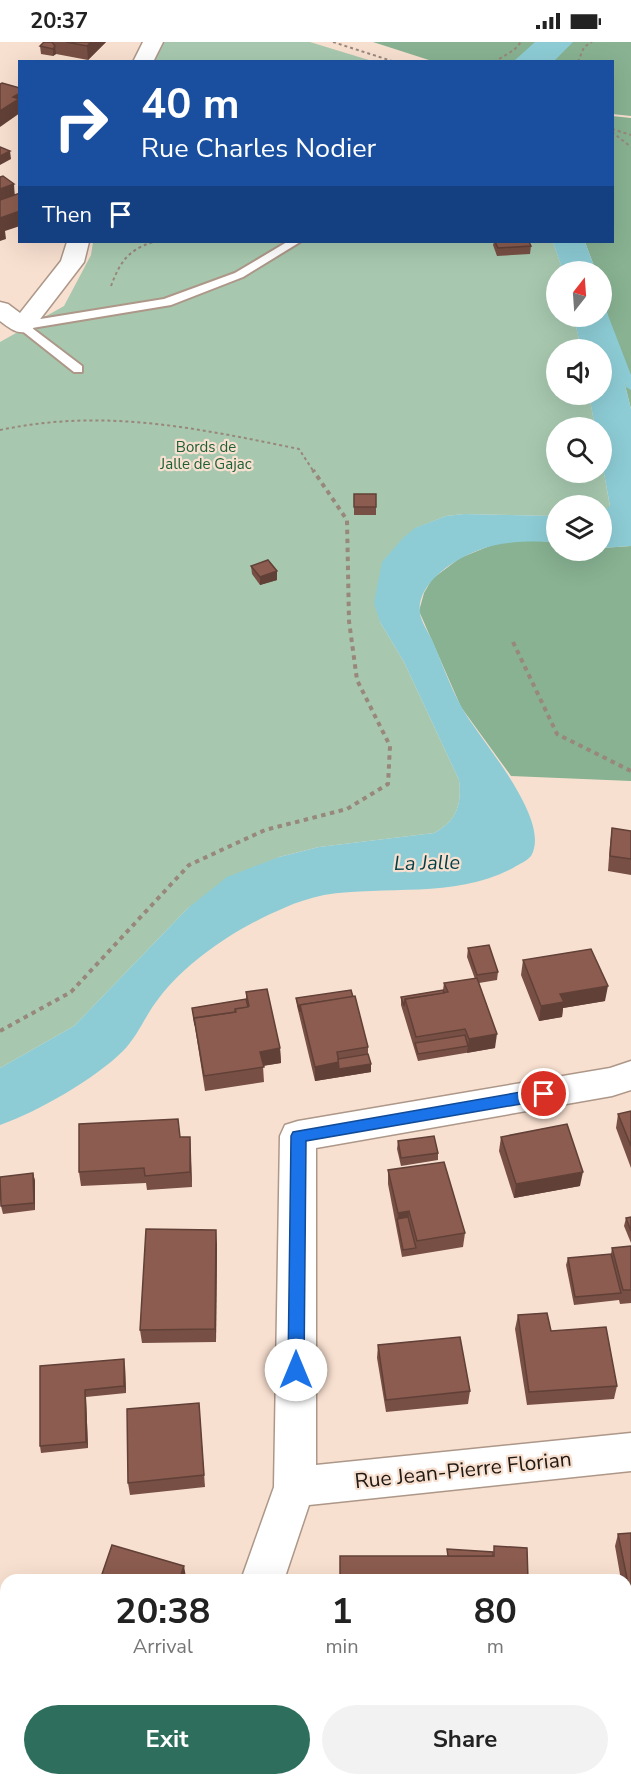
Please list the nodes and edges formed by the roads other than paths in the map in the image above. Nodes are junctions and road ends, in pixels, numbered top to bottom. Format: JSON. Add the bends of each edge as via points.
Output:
{"nodes":[{"id":1,"x":153,"y":42,"type":"edge"},
{"id":2,"x":144,"y":60,"type":"edge"},
{"id":3,"x":78,"y":243,"type":"edge"},
{"id":4,"x":292,"y":243,"type":"edge"},
{"id":5,"x":0,"y":309,"type":"edge"},
{"id":6,"x":22,"y":326,"type":"junction"},
{"id":7,"x":78,"y":369,"type":"dead end"},
{"id":8,"x":631,"y":1075,"type":"edge"},
{"id":9,"x":631,"y":1452,"type":"edge"},
{"id":10,"x":295,"y":1487,"type":"junction"},
{"id":11,"x":264,"y":1574,"type":"edge"}],
"edges":[{"from":1,"to":2,"type":"street"},
{"from":3,"to":6,"type":"street","via":[[72,262]]},
{"from":4,"to":6,"type":"lane","via":[[239,275],[167,302]]},
{"from":5,"to":6,"type":"street"},
{"from":6,"to":7,"type":"lane"},
{"from":8,"to":10,"type":"street","via":[[612,1082],[298,1136]]},
{"from":9,"to":10,"type":"street","name":"Rue Jean-Pierre Florian"},
{"from":10,"to":11,"type":"street"}]}
